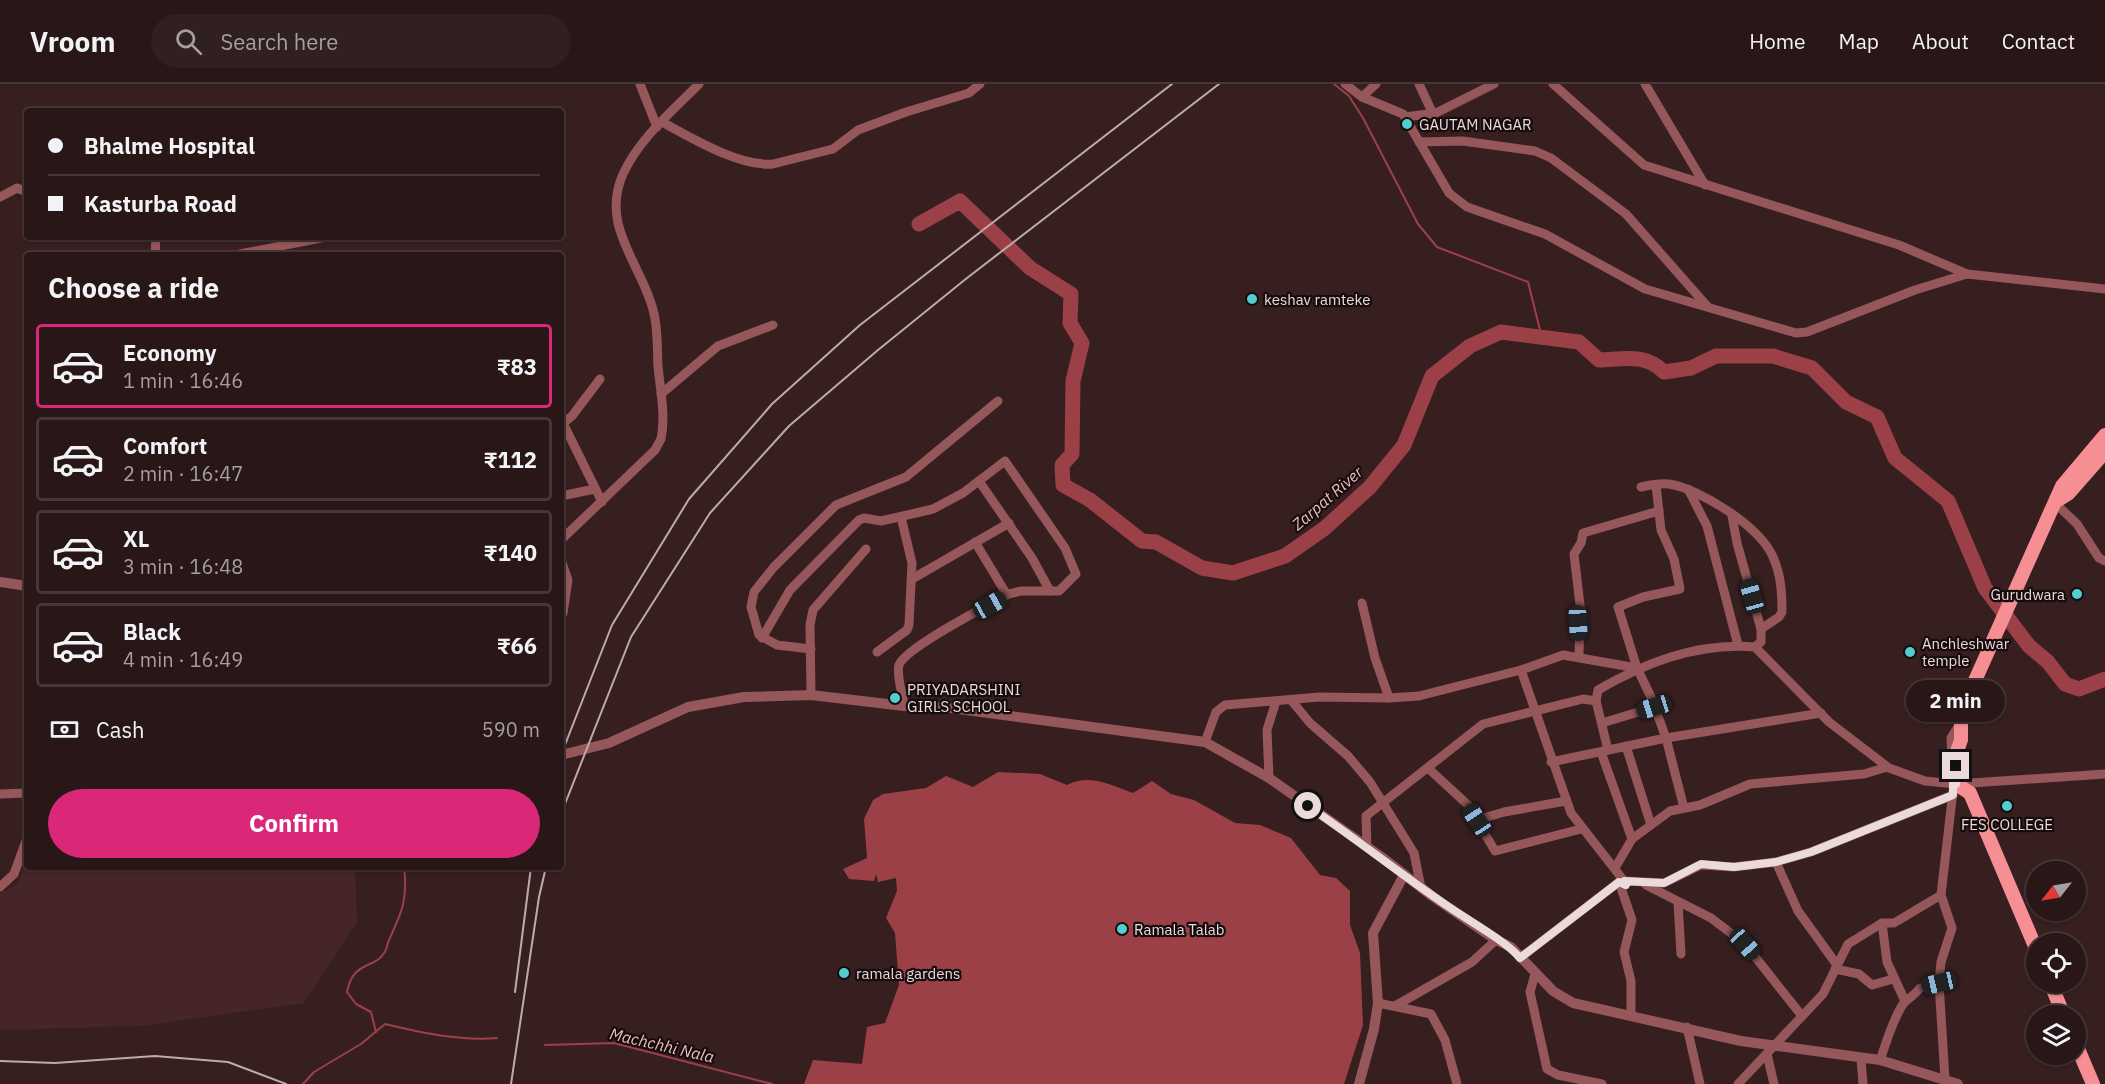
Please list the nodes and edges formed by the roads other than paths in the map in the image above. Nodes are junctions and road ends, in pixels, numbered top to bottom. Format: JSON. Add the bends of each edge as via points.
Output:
{"nodes":[{"id":1,"x":640,"y":84,"type":"edge"},
{"id":2,"x":699,"y":84,"type":"edge"},
{"id":3,"x":980,"y":84,"type":"edge"},
{"id":4,"x":1345,"y":84,"type":"edge"},
{"id":5,"x":1376,"y":84,"type":"edge"},
{"id":6,"x":1419,"y":84,"type":"edge"},
{"id":7,"x":1494,"y":84,"type":"edge"},
{"id":8,"x":1553,"y":84,"type":"edge"},
{"id":9,"x":1645,"y":84,"type":"edge"},
{"id":10,"x":1362,"y":97,"type":"junction"},
{"id":11,"x":1433,"y":114,"type":"junction"},
{"id":12,"x":1405,"y":117,"type":"junction"},
{"id":13,"x":659,"y":125,"type":"junction"},
{"id":14,"x":1419,"y":142,"type":"junction"},
{"id":15,"x":1705,"y":185,"type":"junction"},
{"id":16,"x":24,"y":191,"type":"edge"},
{"id":17,"x":0,"y":197,"type":"edge"},
{"id":18,"x":311,"y":240,"type":"edge"},
{"id":19,"x":250,"y":252,"type":"edge"},
{"id":20,"x":1967,"y":274,"type":"junction"},
{"id":21,"x":2105,"y":289,"type":"edge"},
{"id":22,"x":1707,"y":306,"type":"junction"},
{"id":23,"x":772,"y":325,"type":"dead end"},
{"id":24,"x":600,"y":379,"type":"dead end"},
{"id":25,"x":661,"y":394,"type":"junction"},
{"id":26,"x":998,"y":401,"type":"dead end"},
{"id":27,"x":564,"y":421,"type":"edge"},
{"id":28,"x":564,"y":427,"type":"edge"},
{"id":29,"x":2103,"y":445,"type":"edge"},
{"id":30,"x":979,"y":481,"type":"junction"},
{"id":31,"x":1656,"y":485,"type":"junction"},
{"id":32,"x":1641,"y":487,"type":"dead end"},
{"id":33,"x":595,"y":489,"type":"junction"},
{"id":34,"x":1688,"y":489,"type":"junction"},
{"id":35,"x":564,"y":495,"type":"edge"},
{"id":36,"x":602,"y":502,"type":"junction"},
{"id":37,"x":2057,"y":502,"type":"junction"},
{"id":38,"x":1659,"y":511,"type":"junction"},
{"id":39,"x":1732,"y":516,"type":"junction"},
{"id":40,"x":901,"y":517,"type":"junction"},
{"id":41,"x":1009,"y":523,"type":"junction"},
{"id":42,"x":564,"y":537,"type":"edge"},
{"id":43,"x":975,"y":542,"type":"junction"},
{"id":44,"x":866,"y":549,"type":"dead end"},
{"id":45,"x":2105,"y":561,"type":"edge"},
{"id":46,"x":564,"y":570,"type":"edge"},
{"id":47,"x":912,"y":579,"type":"junction"},
{"id":48,"x":0,"y":582,"type":"edge"},
{"id":49,"x":24,"y":586,"type":"edge"},
{"id":50,"x":1050,"y":591,"type":"junction"},
{"id":51,"x":1007,"y":596,"type":"junction"},
{"id":52,"x":1362,"y":603,"type":"dead end"},
{"id":53,"x":564,"y":605,"type":"edge"},
{"id":54,"x":1761,"y":629,"type":"junction"},
{"id":55,"x":762,"y":638,"type":"junction"},
{"id":56,"x":1737,"y":645,"type":"junction"},
{"id":57,"x":1755,"y":647,"type":"junction"},
{"id":58,"x":811,"y":649,"type":"junction"},
{"id":59,"x":877,"y":652,"type":"dead end"},
{"id":60,"x":1580,"y":657,"type":"junction"},
{"id":61,"x":1637,"y":668,"type":"junction"},
{"id":62,"x":1521,"y":670,"type":"junction"},
{"id":63,"x":811,"y":694,"type":"junction"},
{"id":64,"x":1389,"y":698,"type":"junction"},
{"id":65,"x":1292,"y":700,"type":"junction"},
{"id":66,"x":1276,"y":701,"type":"junction"},
{"id":67,"x":1596,"y":701,"type":"junction"},
{"id":68,"x":904,"y":706,"type":"junction"},
{"id":69,"x":1654,"y":707,"type":"junction"},
{"id":70,"x":1535,"y":712,"type":"junction"},
{"id":71,"x":1821,"y":713,"type":"junction"},
{"id":72,"x":1602,"y":723,"type":"junction"},
{"id":73,"x":1959,"y":725,"type":"junction"},
{"id":74,"x":1666,"y":738,"type":"junction"},
{"id":75,"x":1204,"y":742,"type":"junction"},
{"id":76,"x":1626,"y":746,"type":"junction"},
{"id":77,"x":1604,"y":751,"type":"junction"},
{"id":78,"x":564,"y":754,"type":"edge"},
{"id":79,"x":1551,"y":762,"type":"junction"},
{"id":80,"x":1887,"y":767,"type":"junction"},
{"id":81,"x":1429,"y":769,"type":"junction"},
{"id":82,"x":2105,"y":774,"type":"edge"},
{"id":83,"x":1269,"y":778,"type":"junction"},
{"id":84,"x":1954,"y":788,"type":"junction"},
{"id":85,"x":0,"y":794,"type":"edge"},
{"id":86,"x":24,"y":794,"type":"edge"},
{"id":87,"x":1566,"y":801,"type":"junction"},
{"id":88,"x":1383,"y":802,"type":"junction"},
{"id":89,"x":1684,"y":808,"type":"junction"},
{"id":90,"x":1477,"y":820,"type":"junction"},
{"id":91,"x":1651,"y":825,"type":"junction"},
{"id":92,"x":1581,"y":829,"type":"junction"},
{"id":93,"x":1632,"y":839,"type":"junction"},
{"id":94,"x":24,"y":846,"type":"edge"},
{"id":95,"x":1367,"y":847,"type":"junction"},
{"id":96,"x":1776,"y":862,"type":"junction"},
{"id":97,"x":1615,"y":868,"type":"junction"},
{"id":98,"x":1404,"y":875,"type":"junction"},
{"id":99,"x":1623,"y":883,"type":"junction"},
{"id":100,"x":0,"y":887,"type":"edge"},
{"id":101,"x":1421,"y":888,"type":"junction"},
{"id":102,"x":1941,"y":895,"type":"junction"},
{"id":103,"x":1678,"y":903,"type":"junction"},
{"id":104,"x":1882,"y":923,"type":"junction"},
{"id":105,"x":2029,"y":933,"type":"edge"},
{"id":106,"x":1496,"y":940,"type":"junction"},
{"id":107,"x":1681,"y":954,"type":"dead end"},
{"id":108,"x":1520,"y":958,"type":"junction"},
{"id":109,"x":1836,"y":967,"type":"junction"},
{"id":110,"x":1535,"y":974,"type":"junction"},
{"id":111,"x":1893,"y":979,"type":"junction"},
{"id":112,"x":1939,"y":983,"type":"junction"},
{"id":113,"x":1905,"y":1001,"type":"junction"},
{"id":114,"x":1378,"y":1003,"type":"junction"},
{"id":115,"x":1395,"y":1006,"type":"junction"},
{"id":116,"x":1631,"y":1016,"type":"junction"},
{"id":117,"x":1802,"y":1016,"type":"junction"},
{"id":118,"x":1687,"y":1027,"type":"junction"},
{"id":119,"x":1772,"y":1051,"type":"junction"},
{"id":120,"x":1861,"y":1059,"type":"junction"},
{"id":121,"x":1880,"y":1060,"type":"junction"},
{"id":122,"x":2085,"y":1065,"type":"edge"},
{"id":123,"x":1945,"y":1079,"type":"junction"},
{"id":124,"x":1359,"y":1084,"type":"edge"},
{"id":125,"x":1457,"y":1084,"type":"edge"},
{"id":126,"x":1602,"y":1084,"type":"edge"},
{"id":127,"x":1700,"y":1084,"type":"edge"},
{"id":128,"x":1738,"y":1084,"type":"edge"},
{"id":129,"x":1774,"y":1084,"type":"edge"},
{"id":130,"x":1863,"y":1084,"type":"edge"},
{"id":131,"x":1958,"y":1084,"type":"edge"},
{"id":132,"x":2093,"y":1084,"type":"edge"}],
"edges":[{"from":1,"to":13,"type":"street"},
{"from":2,"to":13,"type":"street"},
{"from":3,"to":13,"type":"street","via":[[969,93],[858,130],[833,150],[773,164],[712,149]]},
{"from":4,"to":10,"type":"street"},
{"from":5,"to":10,"type":"street"},
{"from":6,"to":11,"type":"street"},
{"from":7,"to":11,"type":"street"},
{"from":8,"to":15,"type":"street","via":[[1644,165]]},
{"from":9,"to":15,"type":"street"},
{"from":10,"to":12,"type":"street"},
{"from":11,"to":12,"type":"street"},
{"from":12,"to":14,"type":"street"},
{"from":13,"to":25,"type":"street","via":[[622,176],[616,217],[622,243],[651,302]]},
{"from":14,"to":22,"type":"street","via":[[1449,193],[1460,204],[1537,230],[1645,289]]},
{"from":14,"to":22,"type":"street","via":[[1463,141],[1535,151],[1551,158],[1626,214]]},
{"from":15,"to":20,"type":"street","via":[[1899,244]]},
{"from":16,"to":17,"type":"street","via":[[16,188]]},
{"from":18,"to":19,"type":"street"},
{"from":20,"to":21,"type":"street"},
{"from":20,"to":22,"type":"street","via":[[1801,334]]},
{"from":23,"to":25,"type":"street","via":[[718,346]]},
{"from":24,"to":27,"type":"street"},
{"from":25,"to":36,"type":"street","via":[[663,432],[659,445]]},
{"from":26,"to":55,"type":"street","via":[[914,472],[895,483],[841,501],[803,538],[754,592],[751,607]]},
{"from":28,"to":33,"type":"street"},
{"from":29,"to":37,"type":"main road","via":[[2062,486]]},
{"from":30,"to":40,"type":"street","via":[[936,508]]},
{"from":30,"to":41,"type":"street"},
{"from":30,"to":50,"type":"street","via":[[1006,461],[1065,548],[1076,574],[1059,591]]},
{"from":31,"to":32,"type":"street"},
{"from":31,"to":34,"type":"street"},
{"from":31,"to":38,"type":"street"},
{"from":33,"to":35,"type":"street"},
{"from":33,"to":36,"type":"street"},
{"from":34,"to":39,"type":"street"},
{"from":34,"to":56,"type":"street","via":[[1707,526]]},
{"from":36,"to":42,"type":"street"},
{"from":37,"to":45,"type":"street","via":[[2078,524],[2098,558]]},
{"from":37,"to":73,"type":"main road","via":[[1983,662]]},
{"from":38,"to":60,"type":"street","via":[[1582,535],[1574,554],[1580,605]]},
{"from":38,"to":61,"type":"street","via":[[1662,535],[1672,552],[1681,588],[1618,605]]},
{"from":39,"to":54,"type":"street"},
{"from":39,"to":54,"type":"street","via":[[1760,536],[1774,558],[1780,578],[1782,612]]},
{"from":40,"to":47,"type":"street"},
{"from":40,"to":55,"type":"street","via":[[877,522],[859,520],[790,590]]},
{"from":41,"to":43,"type":"street"},
{"from":41,"to":50,"type":"street"},
{"from":43,"to":47,"type":"street"},
{"from":43,"to":51,"type":"street"},
{"from":44,"to":58,"type":"street","via":[[815,607],[810,625]]},
{"from":46,"to":53,"type":"street"},
{"from":47,"to":59,"type":"street","via":[[909,628]]},
{"from":48,"to":49,"type":"street"},
{"from":50,"to":51,"type":"street","via":[[1021,591]]},
{"from":51,"to":68,"type":"street","via":[[938,634],[903,659],[899,669]]},
{"from":52,"to":64,"type":"street"},
{"from":54,"to":57,"type":"street","via":[[1761,642]]},
{"from":55,"to":58,"type":"street","via":[[782,646]]},
{"from":56,"to":57,"type":"street"},
{"from":56,"to":61,"type":"street"},
{"from":57,"to":71,"type":"street"},
{"from":58,"to":63,"type":"street"},
{"from":60,"to":61,"type":"street"},
{"from":60,"to":62,"type":"street","via":[[1563,655]]},
{"from":61,"to":67,"type":"street","via":[[1598,690]]},
{"from":61,"to":69,"type":"street"},
{"from":62,"to":64,"type":"street","via":[[1448,690]]},
{"from":62,"to":70,"type":"street"},
{"from":63,"to":68,"type":"street"},
{"from":63,"to":78,"type":"street","via":[[744,697],[687,707],[609,743]]},
{"from":64,"to":65,"type":"street"},
{"from":65,"to":66,"type":"street"},
{"from":65,"to":88,"type":"street","via":[[1313,726],[1348,756]]},
{"from":66,"to":75,"type":"street","via":[[1220,708]]},
{"from":66,"to":83,"type":"street","via":[[1267,730]]},
{"from":67,"to":70,"type":"street","via":[[1583,699]]},
{"from":67,"to":72,"type":"street"},
{"from":68,"to":75,"type":"street","via":[[951,708]]},
{"from":69,"to":72,"type":"street"},
{"from":69,"to":74,"type":"street"},
{"from":70,"to":79,"type":"street"},
{"from":70,"to":81,"type":"street","via":[[1483,724]]},
{"from":71,"to":74,"type":"street"},
{"from":71,"to":80,"type":"street"},
{"from":72,"to":77,"type":"street"},
{"from":73,"to":84,"type":"main road","via":[[1961,740]]},
{"from":73,"to":84,"type":"street","via":[[1951,738]]},
{"from":74,"to":76,"type":"street"},
{"from":74,"to":89,"type":"street"},
{"from":75,"to":83,"type":"street"},
{"from":76,"to":77,"type":"street"},
{"from":76,"to":91,"type":"street"},
{"from":77,"to":79,"type":"street"},
{"from":77,"to":93,"type":"street"},
{"from":79,"to":87,"type":"street"},
{"from":80,"to":84,"type":"street"},
{"from":80,"to":89,"type":"street","via":[[1864,774],[1750,784]]},
{"from":81,"to":88,"type":"street"},
{"from":81,"to":90,"type":"street","via":[[1461,796]]},
{"from":82,"to":84,"type":"street"},
{"from":83,"to":95,"type":"street"},
{"from":84,"to":96,"type":"street","via":[[1821,848]]},
{"from":84,"to":102,"type":"street"},
{"from":84,"to":105,"type":"main road","via":[[1970,793]]},
{"from":85,"to":86,"type":"street"},
{"from":87,"to":90,"type":"street"},
{"from":87,"to":92,"type":"street"},
{"from":88,"to":95,"type":"street","via":[[1364,818]]},
{"from":88,"to":101,"type":"street","via":[[1414,853]]},
{"from":89,"to":91,"type":"street","via":[[1670,811]]},
{"from":90,"to":92,"type":"street","via":[[1495,851]]},
{"from":91,"to":93,"type":"street"},
{"from":92,"to":97,"type":"street"},
{"from":93,"to":97,"type":"street"},
{"from":94,"to":100,"type":"street","via":[[14,874]]},
{"from":95,"to":98,"type":"street"},
{"from":96,"to":99,"type":"street","via":[[1745,867],[1701,864],[1664,883]]},
{"from":96,"to":109,"type":"street","via":[[1798,911]]},
{"from":97,"to":99,"type":"street"},
{"from":98,"to":101,"type":"street"},
{"from":98,"to":114,"type":"street","via":[[1373,933]]},
{"from":99,"to":103,"type":"street","via":[[1646,885]]},
{"from":99,"to":108,"type":"street"},
{"from":99,"to":116,"type":"street","via":[[1632,920],[1624,952],[1631,981]]},
{"from":101,"to":106,"type":"street"},
{"from":102,"to":104,"type":"street","via":[[1893,923]]},
{"from":102,"to":112,"type":"street","via":[[1952,928]]},
{"from":103,"to":107,"type":"street"},
{"from":103,"to":117,"type":"street","via":[[1711,918],[1745,944]]},
{"from":104,"to":109,"type":"street","via":[[1848,944]]},
{"from":104,"to":111,"type":"street","via":[[1884,953]]},
{"from":106,"to":108,"type":"street","via":[[1511,947]]},
{"from":106,"to":115,"type":"street","via":[[1472,962]]},
{"from":108,"to":110,"type":"street"},
{"from":109,"to":111,"type":"street","via":[[1859,974],[1872,985]]},
{"from":109,"to":117,"type":"street","via":[[1823,994]]},
{"from":110,"to":116,"type":"street","via":[[1573,1003]]},
{"from":110,"to":126,"type":"street","via":[[1530,992],[1547,1069]]},
{"from":111,"to":113,"type":"street"},
{"from":112,"to":113,"type":"street","via":[[1920,988]]},
{"from":112,"to":123,"type":"street"},
{"from":113,"to":121,"type":"street"},
{"from":114,"to":115,"type":"street"},
{"from":114,"to":124,"type":"street"},
{"from":115,"to":125,"type":"street","via":[[1428,1012],[1433,1017],[1445,1040]]},
{"from":116,"to":118,"type":"street"},
{"from":117,"to":119,"type":"street"},
{"from":118,"to":119,"type":"street"},
{"from":118,"to":127,"type":"street"},
{"from":119,"to":120,"type":"street"},
{"from":119,"to":128,"type":"street"},
{"from":119,"to":129,"type":"street"},
{"from":120,"to":121,"type":"street"},
{"from":120,"to":130,"type":"street"},
{"from":121,"to":123,"type":"street"},
{"from":122,"to":132,"type":"main road"},
{"from":123,"to":131,"type":"street"}]}
